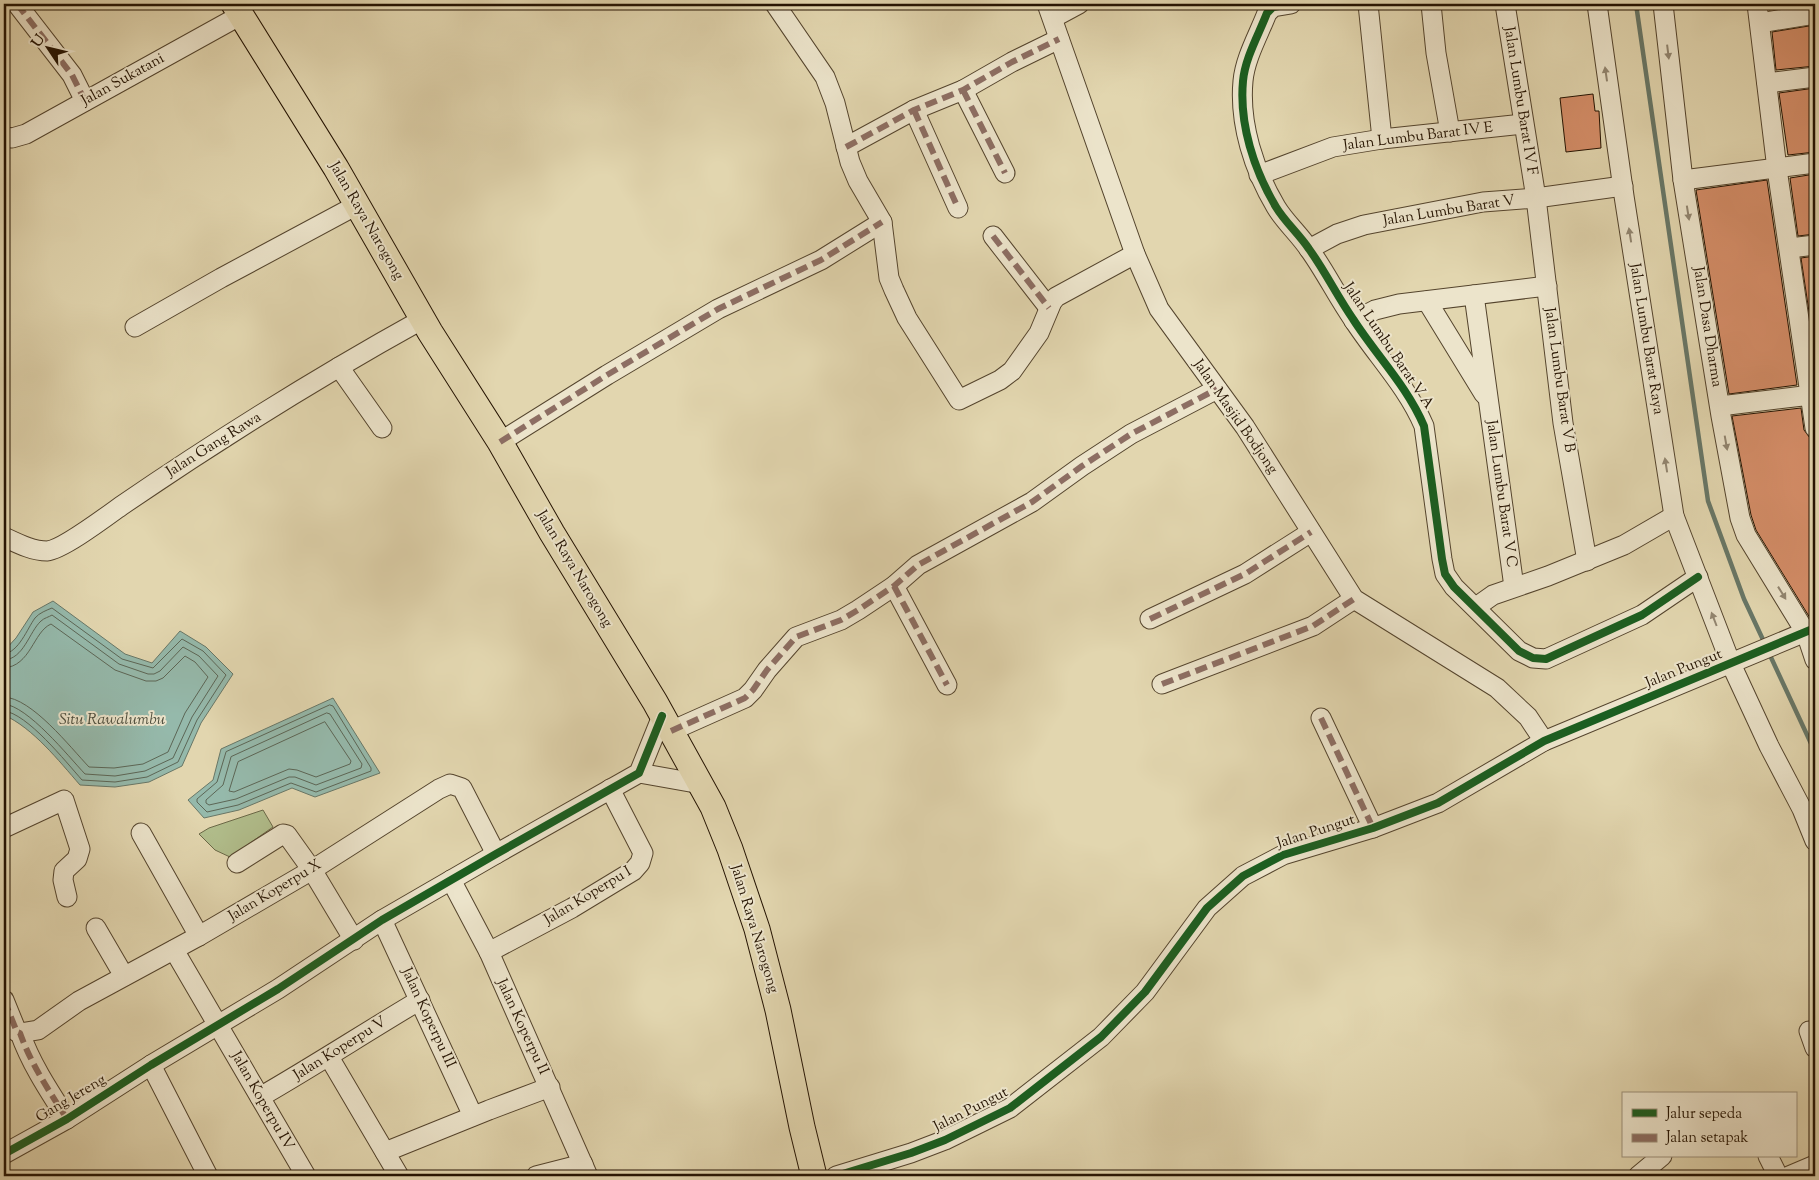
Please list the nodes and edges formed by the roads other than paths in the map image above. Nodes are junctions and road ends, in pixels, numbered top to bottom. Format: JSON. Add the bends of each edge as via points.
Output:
{"nodes":[{"id":1,"x":17,"y":4,"type":"edge"},
{"id":2,"x":775,"y":4,"type":"edge"},
{"id":3,"x":1079,"y":4,"type":"edge"},
{"id":4,"x":1368,"y":4,"type":"edge"},
{"id":5,"x":1431,"y":4,"type":"edge"},
{"id":6,"x":1505,"y":4,"type":"edge"},
{"id":7,"x":1597,"y":4,"type":"edge"},
{"id":8,"x":1663,"y":4,"type":"edge"},
{"id":9,"x":1757,"y":4,"type":"edge"},
{"id":10,"x":1282,"y":6,"type":"edge"},
{"id":11,"x":237,"y":9,"type":"edge"},
{"id":12,"x":1050,"y":11,"type":"edge"},
{"id":13,"x":1815,"y":14,"type":"edge"},
{"id":14,"x":1760,"y":23,"type":"junction"},
{"id":15,"x":1059,"y":39,"type":"junction"},
{"id":16,"x":1815,"y":78,"type":"edge"},
{"id":17,"x":1767,"y":83,"type":"junction"},
{"id":18,"x":963,"y":90,"type":"junction"},
{"id":19,"x":85,"y":101,"type":"junction"},
{"id":20,"x":914,"y":110,"type":"junction"},
{"id":21,"x":1523,"y":124,"type":"junction"},
{"id":22,"x":1450,"y":132,"type":"junction"},
{"id":23,"x":4,"y":137,"type":"edge"},
{"id":24,"x":1382,"y":140,"type":"junction"},
{"id":25,"x":846,"y":147,"type":"junction"},
{"id":26,"x":1815,"y":163,"type":"edge"},
{"id":27,"x":1777,"y":169,"type":"junction"},
{"id":28,"x":1005,"y":173,"type":"dead end"},
{"id":29,"x":1259,"y":175,"type":"junction"},
{"id":30,"x":1683,"y":180,"type":"junction"},
{"id":31,"x":1623,"y":186,"type":"junction"},
{"id":32,"x":1536,"y":198,"type":"junction"},
{"id":33,"x":357,"y":205,"type":"junction"},
{"id":34,"x":958,"y":208,"type":"dead end"},
{"id":35,"x":882,"y":222,"type":"junction"},
{"id":36,"x":993,"y":236,"type":"dead end"},
{"id":37,"x":1815,"y":245,"type":"edge"},
{"id":38,"x":1790,"y":248,"type":"junction"},
{"id":39,"x":1309,"y":249,"type":"junction"},
{"id":40,"x":1135,"y":254,"type":"junction"},
{"id":41,"x":1547,"y":286,"type":"junction"},
{"id":42,"x":1474,"y":295,"type":"junction"},
{"id":43,"x":1427,"y":301,"type":"junction"},
{"id":44,"x":1049,"y":308,"type":"junction"},
{"id":45,"x":423,"y":320,"type":"junction"},
{"id":46,"x":1354,"y":321,"type":"junction"},
{"id":47,"x":135,"y":327,"type":"dead end"},
{"id":48,"x":339,"y":367,"type":"junction"},
{"id":49,"x":1218,"y":389,"type":"junction"},
{"id":50,"x":1811,"y":395,"type":"junction"},
{"id":51,"x":1488,"y":401,"type":"junction"},
{"id":52,"x":1720,"y":406,"type":"junction"},
{"id":53,"x":382,"y":428,"type":"dead end"},
{"id":54,"x":1815,"y":428,"type":"edge"},
{"id":55,"x":500,"y":442,"type":"junction"},
{"id":56,"x":1674,"y":516,"type":"junction"},
{"id":57,"x":1311,"y":532,"type":"junction"},
{"id":58,"x":4,"y":537,"type":"edge"},
{"id":59,"x":1587,"y":561,"type":"junction"},
{"id":60,"x":1698,"y":577,"type":"junction"},
{"id":61,"x":894,"y":586,"type":"junction"},
{"id":62,"x":1514,"y":587,"type":"junction"},
{"id":63,"x":1354,"y":599,"type":"junction"},
{"id":64,"x":1476,"y":606,"type":"junction"},
{"id":65,"x":1150,"y":619,"type":"dead end"},
{"id":66,"x":1811,"y":630,"type":"edge"},
{"id":67,"x":1815,"y":660,"type":"edge"},
{"id":68,"x":1737,"y":662,"type":"junction"},
{"id":69,"x":1162,"y":684,"type":"dead end"},
{"id":70,"x":947,"y":685,"type":"dead end"},
{"id":71,"x":1321,"y":718,"type":"dead end"},
{"id":72,"x":666,"y":723,"type":"junction"},
{"id":73,"x":1544,"y":741,"type":"junction"},
{"id":74,"x":639,"y":773,"type":"junction"},
{"id":75,"x":701,"y":784,"type":"junction"},
{"id":76,"x":610,"y":790,"type":"junction"},
{"id":77,"x":4,"y":828,"type":"edge"},
{"id":78,"x":1373,"y":828,"type":"junction"},
{"id":79,"x":141,"y":833,"type":"dead end"},
{"id":80,"x":1815,"y":841,"type":"edge"},
{"id":81,"x":496,"y":854,"type":"junction"},
{"id":82,"x":237,"y":863,"type":"dead end"},
{"id":83,"x":312,"y":870,"type":"junction"},
{"id":84,"x":451,"y":880,"type":"junction"},
{"id":85,"x":67,"y":897,"type":"dead end"},
{"id":86,"x":382,"y":920,"type":"junction"},
{"id":87,"x":96,"y":928,"type":"dead end"},
{"id":88,"x":199,"y":936,"type":"junction"},
{"id":89,"x":354,"y":940,"type":"junction"},
{"id":90,"x":174,"y":950,"type":"junction"},
{"id":91,"x":489,"y":952,"type":"junction"},
{"id":92,"x":124,"y":976,"type":"junction"},
{"id":93,"x":4,"y":1000,"type":"edge"},
{"id":94,"x":420,"y":1000,"type":"junction"},
{"id":95,"x":219,"y":1026,"type":"junction"},
{"id":96,"x":20,"y":1033,"type":"junction"},
{"id":97,"x":329,"y":1057,"type":"junction"},
{"id":98,"x":152,"y":1065,"type":"junction"},
{"id":99,"x":550,"y":1088,"type":"junction"},
{"id":100,"x":260,"y":1097,"type":"junction"},
{"id":101,"x":473,"y":1116,"type":"junction"},
{"id":102,"x":67,"y":1119,"type":"junction"},
{"id":103,"x":385,"y":1152,"type":"junction"},
{"id":104,"x":4,"y":1154,"type":"edge"},
{"id":105,"x":1660,"y":1158,"type":"edge"},
{"id":106,"x":1769,"y":1158,"type":"edge"},
{"id":107,"x":1815,"y":1165,"type":"edge"},
{"id":108,"x":585,"y":1170,"type":"edge"},
{"id":109,"x":208,"y":1176,"type":"edge"},
{"id":110,"x":306,"y":1176,"type":"edge"},
{"id":111,"x":398,"y":1176,"type":"edge"},
{"id":112,"x":536,"y":1176,"type":"edge"},
{"id":113,"x":814,"y":1176,"type":"edge"},
{"id":114,"x":836,"y":1176,"type":"edge"},
{"id":115,"x":1638,"y":1176,"type":"edge"},
{"id":116,"x":1778,"y":1176,"type":"edge"},
{"id":117,"x":1789,"y":1176,"type":"edge"}],
"edges":[{"from":1,"to":19,"type":"street","via":[[72,75]]},
{"from":2,"to":25,"type":"street","via":[[825,77]]},
{"from":3,"to":12,"type":"street"},
{"from":4,"to":24,"type":"street"},
{"from":5,"to":22,"type":"street"},
{"from":6,"to":21,"type":"street","name":"Jalan Lumbu Barat IV F"},
{"from":31,"to":7,"type":"street","name":"Jalan Lumbu Barat Raya","one_way":true},
{"from":8,"to":30,"type":"street","name":"Jalan Dasa Dharma","one_way":true},
{"from":9,"to":14,"type":"street"},
{"from":10,"to":29,"type":"street","name":"Jalan Lumbu Barat V A","via":[[1267,13],[1244,79],[1244,124]]},
{"from":11,"to":19,"type":"street","name":"Jalan Sukatani"},
{"from":11,"to":33,"type":"main road","name":"Jalan Raya Narogong"},
{"from":12,"to":15,"type":"street","name":"Jalan Masjid Bodjong"},
{"from":13,"to":14,"type":"street"},
{"from":14,"to":17,"type":"street"},
{"from":15,"to":18,"type":"street"},
{"from":15,"to":40,"type":"street","name":"Jalan Masjid Bodjong"},
{"from":16,"to":17,"type":"street"},
{"from":17,"to":27,"type":"street"},
{"from":18,"to":20,"type":"street"},
{"from":18,"to":28,"type":"street"},
{"from":19,"to":23,"type":"street","name":"Jalan Sukatani","via":[[19,138]]},
{"from":20,"to":25,"type":"street"},
{"from":20,"to":34,"type":"street"},
{"from":21,"to":22,"type":"street","name":"Jalan Lumbu Barat IV E"},
{"from":21,"to":32,"type":"street","name":"Jalan Lumbu Barat IV F"},
{"from":22,"to":24,"type":"street","name":"Jalan Lumbu Barat IV E"},
{"from":24,"to":29,"type":"street","name":"Jalan Lumbu Barat IV E","via":[[1333,147]]},
{"from":25,"to":35,"type":"street","via":[[858,181]]},
{"from":26,"to":27,"type":"street"},
{"from":27,"to":30,"type":"street"},
{"from":27,"to":38,"type":"street"},
{"from":29,"to":39,"type":"street","name":"Jalan Lumbu Barat V A","via":[[1277,209]]},
{"from":30,"to":52,"type":"street","name":"Jalan Dasa Dharma","one_way":true},
{"from":31,"to":32,"type":"street","name":"Jalan Lumbu Barat V"},
{"from":56,"to":31,"type":"street","name":"Jalan Lumbu Barat Raya","one_way":true},
{"from":32,"to":39,"type":"street","name":"Jalan Lumbu Barat V","via":[[1483,202],[1364,225],[1337,234]]},
{"from":32,"to":41,"type":"street","name":"Jalan Lumbu Barat V B"},
{"from":33,"to":45,"type":"main road","name":"Jalan Raya Narogong"},
{"from":33,"to":47,"type":"street"},
{"from":35,"to":44,"type":"street","via":[[889,278],[900,304],[959,400],[1007,376],[1039,333]]},
{"from":35,"to":55,"type":"street","via":[[820,260],[718,309]]},
{"from":36,"to":44,"type":"street"},
{"from":37,"to":38,"type":"street"},
{"from":38,"to":50,"type":"street"},
{"from":39,"to":46,"type":"street","name":"Jalan Lumbu Barat V A"},
{"from":40,"to":44,"type":"street","via":[[1056,297]]},
{"from":40,"to":49,"type":"street","name":"Jalan Masjid Bodjong","via":[[1159,309]]},
{"from":41,"to":42,"type":"street"},
{"from":41,"to":59,"type":"street","name":"Jalan Lumbu Barat V B","via":[[1563,423]]},
{"from":42,"to":43,"type":"street"},
{"from":42,"to":51,"type":"street","name":"Jalan Lumbu Barat V C"},
{"from":43,"to":46,"type":"street","via":[[1375,310]]},
{"from":43,"to":51,"type":"street","name":"Jalan Lumbu Barat V C"},
{"from":45,"to":48,"type":"street","name":"Jalan Gang Rawa"},
{"from":45,"to":55,"type":"main road","name":"Jalan Raya Narogong"},
{"from":46,"to":64,"type":"street","name":"Jalan Lumbu Barat V A","via":[[1383,358],[1424,426],[1446,574],[1454,587]]},
{"from":48,"to":53,"type":"street"},
{"from":48,"to":58,"type":"street","name":"Jalan Gang Rawa","via":[[173,470],[58,547],[47,551],[24,547]]},
{"from":49,"to":57,"type":"street","name":"Jalan Masjid Bodjong"},
{"from":49,"to":61,"type":"street","via":[[1131,434],[1032,502],[918,565]]},
{"from":50,"to":52,"type":"street"},
{"from":50,"to":54,"type":"street"},
{"from":51,"to":62,"type":"street","name":"Jalan Lumbu Barat V C"},
{"from":52,"to":66,"type":"street","name":"Jalan Dasa Dharma","one_way":true,"via":[[1746,536]]},
{"from":55,"to":72,"type":"main road","name":"Jalan Raya Narogong"},
{"from":56,"to":59,"type":"street","via":[[1624,545]]},
{"from":56,"to":60,"type":"street","name":"Jalan Lumbu Barat Raya"},
{"from":57,"to":63,"type":"street","name":"Jalan Masjid Bodjong"},
{"from":57,"to":65,"type":"street","via":[[1246,574]]},
{"from":59,"to":62,"type":"street"},
{"from":60,"to":64,"type":"street","name":"Jalan Lumbu Barat V A","via":[[1642,615],[1546,659],[1533,658],[1519,651]]},
{"from":68,"to":60,"type":"street","name":"Jalan Lumbu Barat Raya","one_way":true},
{"from":61,"to":70,"type":"street"},
{"from":61,"to":72,"type":"street","via":[[841,620],[796,638],[745,698]]},
{"from":62,"to":64,"type":"street"},
{"from":63,"to":69,"type":"street","via":[[1313,626]]},
{"from":63,"to":73,"type":"street","name":"Jalan Masjid Bodjong","via":[[1497,688],[1528,717]]},
{"from":66,"to":67,"type":"street","name":"Jalan Dasa Dharma"},
{"from":66,"to":68,"type":"street","name":"Jalan Pungut"},
{"from":68,"to":73,"type":"street","name":"Jalan Pungut"},
{"from":68,"to":80,"type":"street","name":"Jalan Lumbu Barat Raya","via":[[1769,746]]},
{"from":71,"to":78,"type":"street"},
{"from":72,"to":74,"type":"street"},
{"from":72,"to":75,"type":"main road","name":"Jalan Raya Narogong"},
{"from":73,"to":78,"type":"street","name":"Jalan Pungut","via":[[1438,804]]},
{"from":74,"to":75,"type":"street"},
{"from":74,"to":76,"type":"street","name":"Gang Jereng"},
{"from":75,"to":113,"type":"main road","name":"Jalan Raya Narogong","via":[[730,849],[757,929]]},
{"from":76,"to":81,"type":"street","name":"Gang Jereng"},
{"from":76,"to":91,"type":"street","name":"Jalan Koperpu I","via":[[643,853],[640,864],[572,908]]},
{"from":77,"to":85,"type":"street","via":[[64,800],[80,849],[77,859],[64,871]]},
{"from":78,"to":114,"type":"street","name":"Jalan Pungut","via":[[1284,855],[1243,876],[1206,908],[1145,992],[1101,1037],[1010,1108],[911,1153]]},
{"from":79,"to":88,"type":"street"},
{"from":81,"to":83,"type":"street","name":"Jalan Koperpu X","via":[[462,788],[450,784]]},
{"from":81,"to":84,"type":"street","name":"Gang Jereng"},
{"from":82,"to":83,"type":"street","via":[[283,834]]},
{"from":83,"to":88,"type":"street","name":"Jalan Koperpu X"},
{"from":83,"to":89,"type":"street"},
{"from":84,"to":86,"type":"street","name":"Gang Jereng"},
{"from":84,"to":91,"type":"street","name":"Jalan Koperpu II"},
{"from":86,"to":89,"type":"street","name":"Gang Jereng"},
{"from":86,"to":94,"type":"street","name":"Jalan Koperpu III"},
{"from":87,"to":92,"type":"street"},
{"from":88,"to":90,"type":"street","name":"Jalan Koperpu X"},
{"from":89,"to":95,"type":"street","name":"Gang Jereng"},
{"from":90,"to":92,"type":"street","name":"Jalan Koperpu X"},
{"from":90,"to":95,"type":"street","name":"Jalan Koperpu IV"},
{"from":91,"to":99,"type":"street","name":"Jalan Koperpu II"},
{"from":92,"to":96,"type":"street","name":"Jalan Koperpu X","via":[[79,1001],[38,1030]]},
{"from":93,"to":96,"type":"street"},
{"from":94,"to":97,"type":"street","name":"Jalan Koperpu V"},
{"from":94,"to":101,"type":"street","name":"Jalan Koperpu III"},
{"from":95,"to":98,"type":"street","name":"Gang Jereng"},
{"from":95,"to":100,"type":"street","name":"Jalan Koperpu IV"},
{"from":96,"to":102,"type":"street","via":[[42,1080]]},
{"from":97,"to":100,"type":"street","name":"Jalan Koperpu V"},
{"from":97,"to":103,"type":"street"},
{"from":98,"to":102,"type":"street","name":"Gang Jereng"},
{"from":98,"to":109,"type":"street"},
{"from":99,"to":101,"type":"street"},
{"from":99,"to":108,"type":"street","name":"Jalan Koperpu II"},
{"from":100,"to":110,"type":"street","name":"Jalan Koperpu IV"},
{"from":101,"to":103,"type":"street"},
{"from":102,"to":104,"type":"street","name":"Gang Jereng"},
{"from":103,"to":111,"type":"street"},
{"from":105,"to":115,"type":"street"},
{"from":106,"to":116,"type":"street"},
{"from":107,"to":117,"type":"street"},
{"from":108,"to":112,"type":"street"}]}
